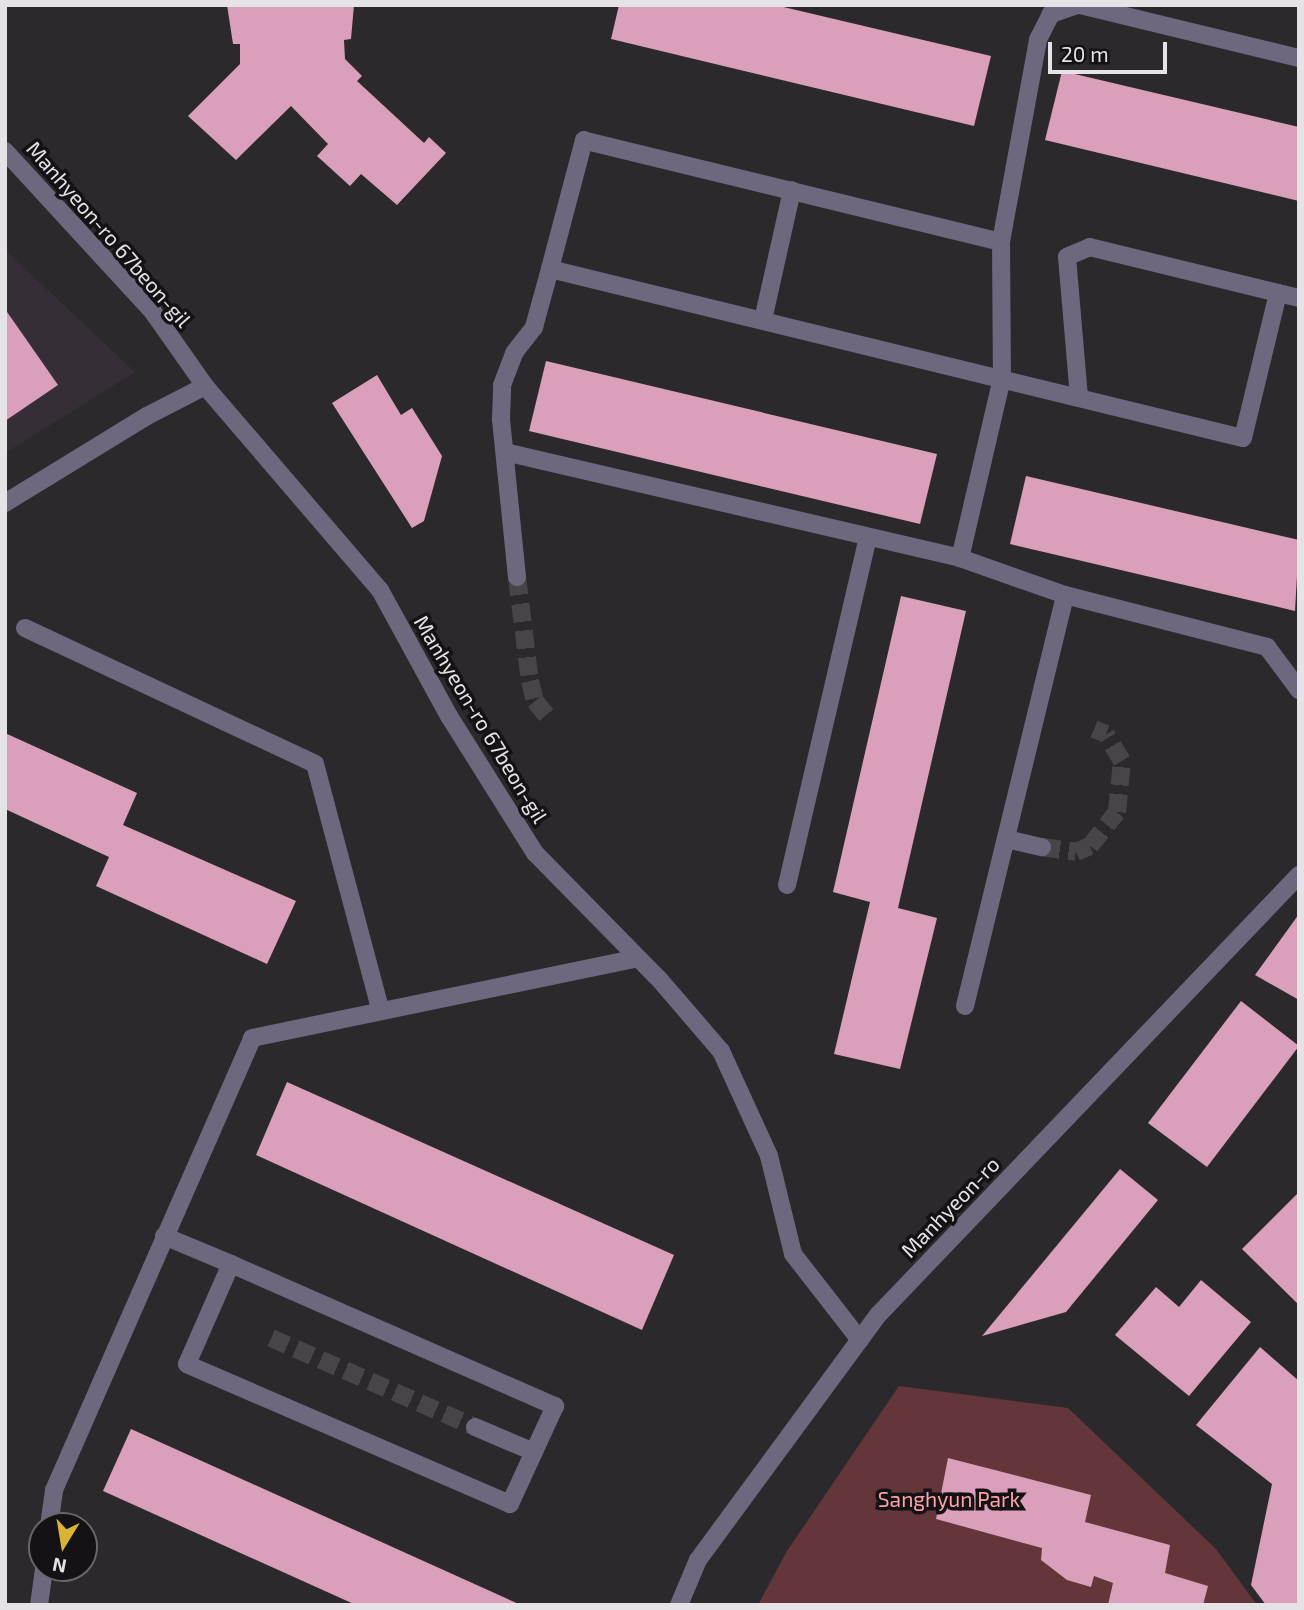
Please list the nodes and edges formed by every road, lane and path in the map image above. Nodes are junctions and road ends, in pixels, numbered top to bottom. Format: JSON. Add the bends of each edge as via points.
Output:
{"nodes":[{"id":1,"x":1079,"y":5,"type":"edge"},
{"id":2,"x":1299,"y":58,"type":"edge"},
{"id":3,"x":5,"y":152,"type":"edge"},
{"id":4,"x":12,"y":172,"type":"edge"},
{"id":5,"x":792,"y":190,"type":"junction"},
{"id":6,"x":1001,"y":242,"type":"junction"},
{"id":7,"x":550,"y":268,"type":"junction"},
{"id":8,"x":1278,"y":293,"type":"junction"},
{"id":9,"x":1299,"y":299,"type":"edge"},
{"id":10,"x":763,"y":320,"type":"junction"},
{"id":11,"x":1002,"y":378,"type":"junction"},
{"id":12,"x":205,"y":386,"type":"junction"},
{"id":13,"x":1079,"y":397,"type":"junction"},
{"id":14,"x":505,"y":452,"type":"junction"},
{"id":15,"x":5,"y":503,"type":"edge"},
{"id":16,"x":868,"y":538,"type":"junction"},
{"id":17,"x":960,"y":558,"type":"junction"},
{"id":18,"x":517,"y":576,"type":"tunnel mouth"},
{"id":19,"x":1065,"y":595,"type":"junction"},
{"id":20,"x":25,"y":628,"type":"dead end"},
{"id":21,"x":1297,"y":685,"type":"edge"},
{"id":22,"x":1006,"y":839,"type":"junction"},
{"id":23,"x":1042,"y":847,"type":"tunnel mouth"},
{"id":24,"x":1299,"y":875,"type":"edge"},
{"id":25,"x":787,"y":885,"type":"dead end"},
{"id":26,"x":638,"y":958,"type":"junction"},
{"id":27,"x":965,"y":1006,"type":"dead end"},
{"id":28,"x":380,"y":1009,"type":"junction"},
{"id":29,"x":164,"y":1236,"type":"junction"},
{"id":30,"x":231,"y":1264,"type":"junction"},
{"id":31,"x":860,"y":1340,"type":"junction"},
{"id":32,"x":475,"y":1427,"type":"tunnel mouth"},
{"id":33,"x":534,"y":1452,"type":"junction"},
{"id":34,"x":52,"y":1512,"type":"edge"},
{"id":35,"x":42,"y":1582,"type":"edge"},
{"id":36,"x":39,"y":1605,"type":"edge"},
{"id":37,"x":679,"y":1605,"type":"edge"}],
"edges":[{"from":1,"to":2,"type":"street"},
{"from":1,"to":6,"type":"street","via":[[1051,14],[1042,27]]},
{"from":3,"to":4,"type":"street","name":"Manhyeon-ro 67beon-gil"},
{"from":4,"to":12,"type":"street","name":"Manhyeon-ro 67beon-gil","via":[[153,312]]},
{"from":5,"to":6,"type":"street"},
{"from":5,"to":7,"type":"street","via":[[584,140]]},
{"from":5,"to":10,"type":"street"},
{"from":6,"to":11,"type":"street"},
{"from":7,"to":10,"type":"street"},
{"from":7,"to":14,"type":"street","via":[[534,327],[514,353],[502,385]]},
{"from":8,"to":9,"type":"street"},
{"from":8,"to":13,"type":"street","via":[[1243,438]]},
{"from":8,"to":13,"type":"street","via":[[1090,247],[1067,257]]},
{"from":10,"to":11,"type":"street"},
{"from":11,"to":13,"type":"street"},
{"from":11,"to":17,"type":"street"},
{"from":12,"to":15,"type":"street"},
{"from":12,"to":26,"type":"street","name":"Manhyeon-ro 67beon-gil","via":[[380,590],[449,716],[535,853]]},
{"from":14,"to":16,"type":"street"},
{"from":14,"to":18,"type":"street"},
{"from":16,"to":17,"type":"street"},
{"from":16,"to":25,"type":"street"},
{"from":17,"to":19,"type":"street"},
{"from":19,"to":21,"type":"street","via":[[1267,647]]},
{"from":19,"to":22,"type":"street"},
{"from":20,"to":28,"type":"street","via":[[315,764]]},
{"from":22,"to":23,"type":"street"},
{"from":22,"to":27,"type":"street"},
{"from":24,"to":31,"type":"street","name":"Manhyeon-ro","via":[[879,1314]]},
{"from":26,"to":28,"type":"street"},
{"from":26,"to":31,"type":"street","name":"Manhyeon-ro 67beon-gil","via":[[721,1051],[769,1156],[793,1254]]},
{"from":28,"to":29,"type":"street","via":[[252,1038]]},
{"from":29,"to":30,"type":"street"},
{"from":29,"to":34,"type":"street","via":[[54,1490]]},
{"from":30,"to":33,"type":"street","via":[[555,1406]]},
{"from":30,"to":33,"type":"street","via":[[187,1364],[510,1504]]},
{"from":31,"to":37,"type":"street","name":"Manhyeon-ro","via":[[698,1560]]},
{"from":32,"to":33,"type":"street"},
{"from":35,"to":36,"type":"street"}]}
